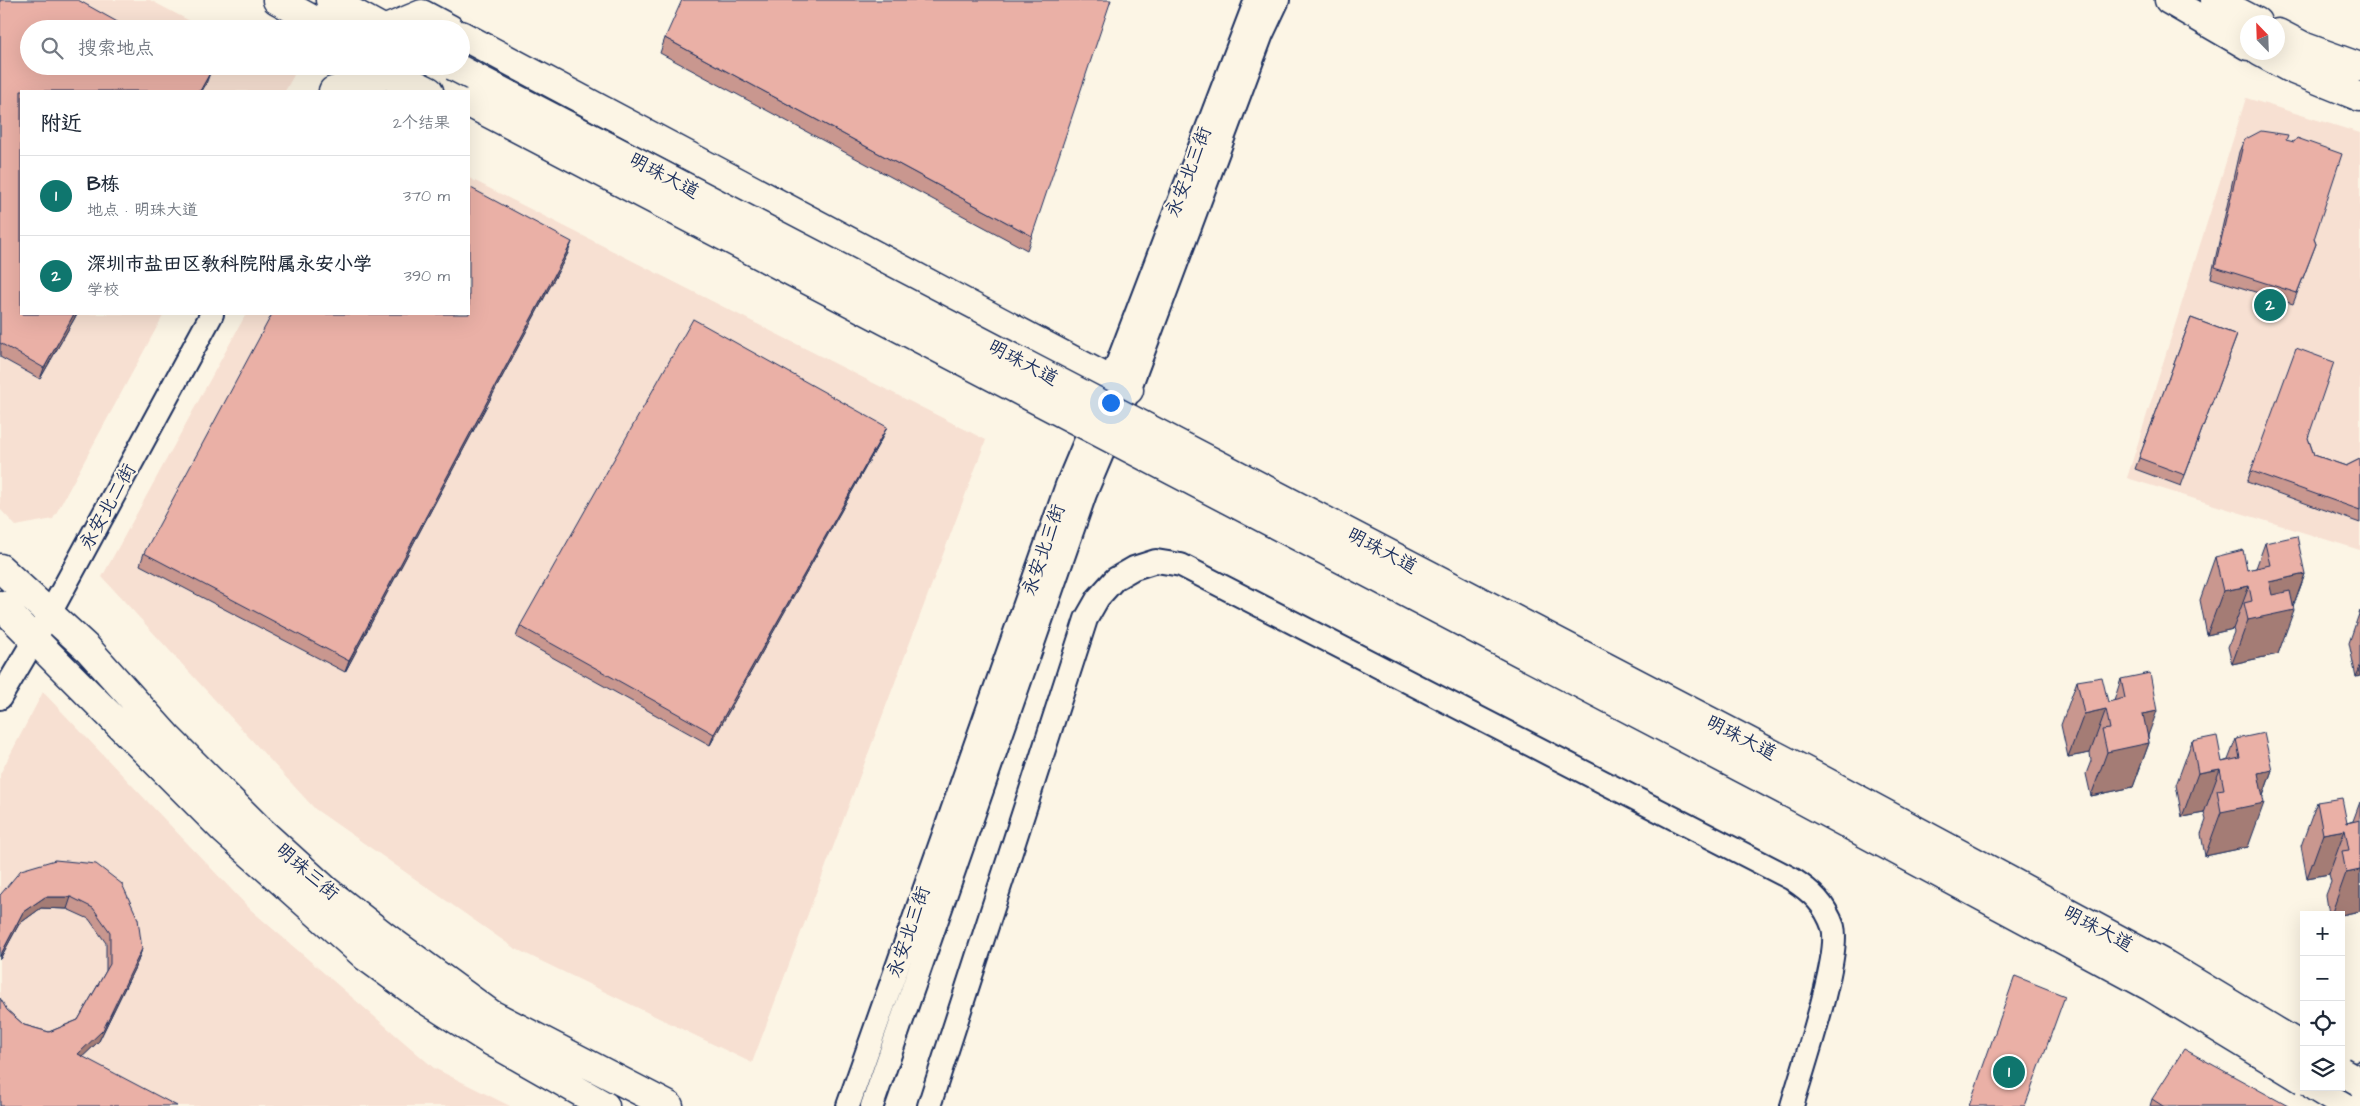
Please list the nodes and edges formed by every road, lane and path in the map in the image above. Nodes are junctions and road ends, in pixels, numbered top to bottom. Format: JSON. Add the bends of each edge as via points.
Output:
{"nodes":[{"id":1,"x":277,"y":0,"type":"edge"},
{"id":2,"x":330,"y":0,"type":"edge"},
{"id":3,"x":1256,"y":0,"type":"edge"},
{"id":4,"x":1278,"y":0,"type":"edge"},
{"id":5,"x":2169,"y":0,"type":"edge"},
{"id":6,"x":2215,"y":0,"type":"edge"},
{"id":7,"x":2244,"y":15,"type":"edge"},
{"id":8,"x":314,"y":20,"type":"edge"},
{"id":9,"x":367,"y":20,"type":"edge"},
{"id":10,"x":407,"y":20,"type":"edge"},
{"id":11,"x":433,"y":20,"type":"edge"},
{"id":12,"x":2285,"y":37,"type":"edge"},
{"id":13,"x":470,"y":40,"type":"edge"},
{"id":14,"x":2240,"y":41,"type":"edge"},
{"id":15,"x":2275,"y":60,"type":"edge"},
{"id":16,"x":2360,"y":67,"type":"edge"},
{"id":17,"x":346,"y":75,"type":"edge"},
{"id":18,"x":386,"y":75,"type":"edge"},
{"id":19,"x":386,"y":75,"type":"edge"},
{"id":20,"x":416,"y":75,"type":"edge"},
{"id":21,"x":470,"y":75,"type":"edge"},
{"id":22,"x":334,"y":90,"type":"edge"},
{"id":23,"x":336,"y":90,"type":"edge"},
{"id":24,"x":427,"y":90,"type":"edge"},
{"id":25,"x":445,"y":90,"type":"edge"},
{"id":26,"x":2360,"y":97,"type":"edge"},
{"id":27,"x":470,"y":104,"type":"edge"},
{"id":28,"x":470,"y":113,"type":"edge"},
{"id":29,"x":211,"y":315,"type":"edge"},
{"id":30,"x":1120,"y":385,"type":"junction"},
{"id":31,"x":1113,"y":428,"type":"junction"},
{"id":32,"x":1086,"y":440,"type":"junction"},
{"id":33,"x":0,"y":568,"type":"edge"},
{"id":34,"x":0,"y":605,"type":"edge"},
{"id":35,"x":49,"y":615,"type":"junction"},
{"id":36,"x":32,"y":640,"type":"junction"},
{"id":37,"x":0,"y":698,"type":"edge"},
{"id":38,"x":2301,"y":1046,"type":"edge"},
{"id":39,"x":2345,"y":1073,"type":"edge"},
{"id":40,"x":2360,"y":1075,"type":"edge"},
{"id":41,"x":2300,"y":1078,"type":"edge"},
{"id":42,"x":2360,"y":1082,"type":"edge"},
{"id":43,"x":2322,"y":1091,"type":"edge"},
{"id":44,"x":606,"y":1106,"type":"edge"},
{"id":45,"x":669,"y":1106,"type":"edge"},
{"id":46,"x":848,"y":1106,"type":"edge"},
{"id":47,"x":872,"y":1106,"type":"edge"},
{"id":48,"x":929,"y":1106,"type":"edge"},
{"id":49,"x":1792,"y":1106,"type":"edge"},
{"id":50,"x":2348,"y":1106,"type":"edge"}],
"edges":[{"from":1,"to":8,"type":"street"},
{"from":2,"to":9,"type":"street"},
{"from":3,"to":30,"type":"street","name":"永安北三街"},
{"from":4,"to":30,"type":"street","name":"永安北三街"},
{"from":5,"to":14,"type":"street"},
{"from":6,"to":7,"type":"street"},
{"from":10,"to":11,"type":"street","via":[[422,14]]},
{"from":12,"to":16,"type":"street"},
{"from":13,"to":30,"type":"street","name":"明珠大道"},
{"from":15,"to":26,"type":"street"},
{"from":17,"to":22,"type":"street"},
{"from":18,"to":23,"type":"street"},
{"from":19,"to":24,"type":"street"},
{"from":20,"to":25,"type":"street"},
{"from":21,"to":38,"type":"street","name":"明珠大道","bridge":true,"via":[[1813,775],[2166,965]]},
{"from":27,"to":41,"type":"street","name":"明珠大道","bridge":true,"via":[[1801,799],[2152,987]]},
{"from":28,"to":32,"type":"street","name":"明珠大道"},
{"from":29,"to":35,"type":"street","name":"永安北二街"},
{"from":30,"to":31,"type":"street","name":"永安北三街"},
{"from":30,"to":32,"type":"street","name":"永安北三街"},
{"from":31,"to":32,"type":"street"},
{"from":31,"to":47,"type":"street","name":"永安北三街","via":[[1085,494]]},
{"from":32,"to":46,"type":"street","name":"永安北三街","via":[[1067,485]]},
{"from":33,"to":35,"type":"street","name":"明珠三街"},
{"from":34,"to":36,"type":"street","name":"明珠三街"},
{"from":35,"to":36,"type":"street","name":"永安北二街"},
{"from":35,"to":45,"type":"street","name":"明珠三街","via":[[88,649],[169,739],[260,830],[376,930],[491,1014]]},
{"from":36,"to":37,"type":"street","name":"永安北二街"},
{"from":36,"to":44,"type":"street","name":"明珠三街","via":[[64,668],[225,831],[366,957],[479,1033]]},
{"from":39,"to":42,"type":"street","bridge":true},
{"from":40,"to":50,"type":"street"},
{"from":43,"to":50,"type":"street"},
{"from":48,"to":49,"type":"street","via":[[1086,619],[1098,598],[1115,579],[1156,561],[1181,565],[1792,879],[1816,895],[1833,930],[1832,962]]}]}
